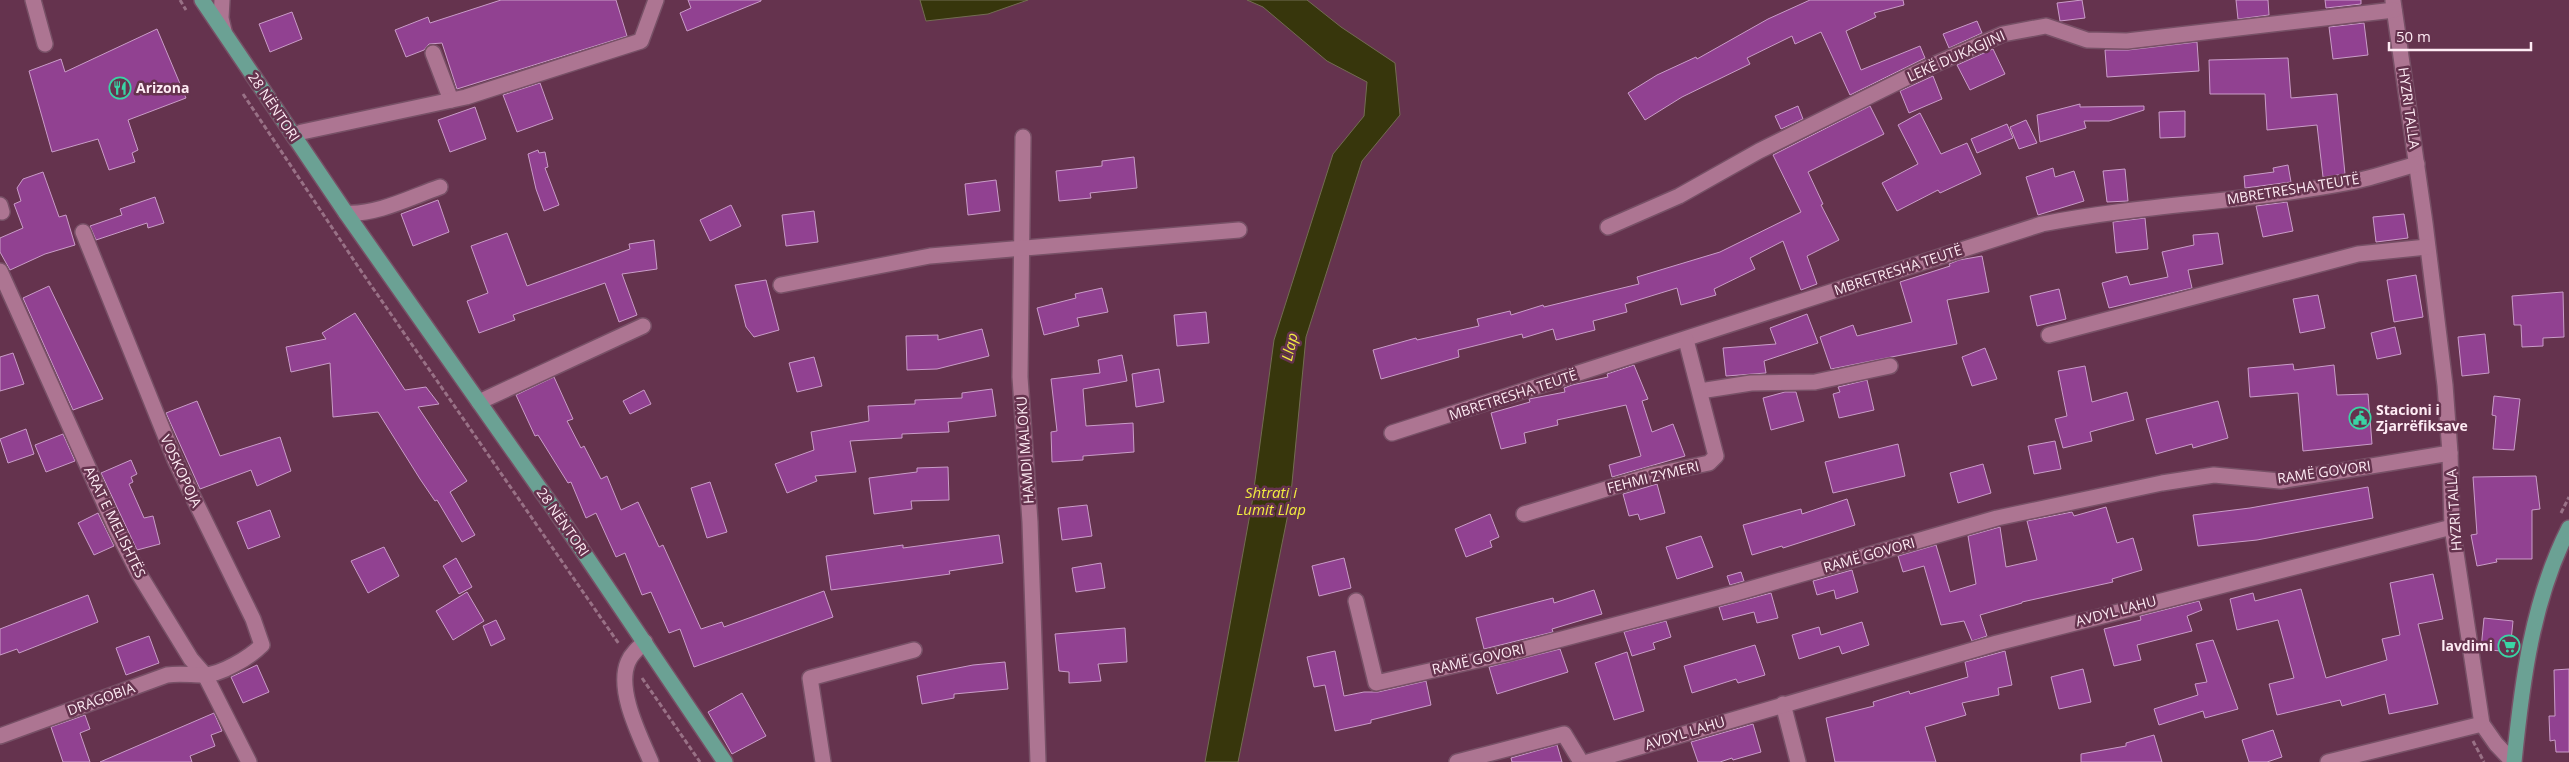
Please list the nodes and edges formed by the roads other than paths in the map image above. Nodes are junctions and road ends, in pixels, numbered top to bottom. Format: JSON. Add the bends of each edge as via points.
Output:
{"nodes":[{"id":1,"x":33,"y":0,"type":"edge"},
{"id":2,"x":202,"y":0,"type":"edge"},
{"id":3,"x":222,"y":0,"type":"edge"},
{"id":4,"x":656,"y":0,"type":"edge"},
{"id":5,"x":2393,"y":5,"type":"edge"},
{"id":6,"x":224,"y":31,"type":"junction"},
{"id":7,"x":45,"y":44,"type":"dead end"},
{"id":8,"x":433,"y":53,"type":"dead end"},
{"id":9,"x":451,"y":100,"type":"junction"},
{"id":10,"x":294,"y":136,"type":"junction"},
{"id":11,"x":1023,"y":137,"type":"dead end"},
{"id":12,"x":2417,"y":164,"type":"junction"},
{"id":13,"x":440,"y":187,"type":"dead end"},
{"id":14,"x":346,"y":213,"type":"junction"},
{"id":15,"x":1608,"y":227,"type":"dead end"},
{"id":16,"x":1238,"y":230,"type":"dead end"},
{"id":17,"x":83,"y":232,"type":"dead end"},
{"id":18,"x":2427,"y":247,"type":"junction"},
{"id":19,"x":1022,"y":248,"type":"junction"},
{"id":20,"x":0,"y":271,"type":"edge"},
{"id":21,"x":781,"y":285,"type":"dead end"},
{"id":22,"x":643,"y":326,"type":"dead end"},
{"id":23,"x":2049,"y":335,"type":"dead end"},
{"id":24,"x":1686,"y":340,"type":"junction"},
{"id":25,"x":1890,"y":366,"type":"dead end"},
{"id":26,"x":1700,"y":391,"type":"junction"},
{"id":27,"x":479,"y":402,"type":"junction"},
{"id":28,"x":1392,"y":433,"type":"dead end"},
{"id":29,"x":2450,"y":453,"type":"junction"},
{"id":30,"x":1524,"y":514,"type":"dead end"},
{"id":31,"x":2452,"y":527,"type":"junction"},
{"id":32,"x":2569,"y":528,"type":"edge"},
{"id":33,"x":1356,"y":601,"type":"dead end"},
{"id":34,"x":645,"y":642,"type":"junction"},
{"id":35,"x":914,"y":650,"type":"dead end"},
{"id":36,"x":205,"y":675,"type":"junction"},
{"id":37,"x":1783,"y":704,"type":"junction"},
{"id":38,"x":2482,"y":724,"type":"junction"},
{"id":39,"x":0,"y":736,"type":"edge"},
{"id":40,"x":250,"y":762,"type":"edge"},
{"id":41,"x":651,"y":762,"type":"edge"},
{"id":42,"x":725,"y":762,"type":"edge"},
{"id":43,"x":823,"y":762,"type":"edge"},
{"id":44,"x":1038,"y":762,"type":"edge"},
{"id":45,"x":1457,"y":762,"type":"edge"},
{"id":46,"x":1581,"y":762,"type":"edge"},
{"id":47,"x":1588,"y":762,"type":"edge"},
{"id":48,"x":1798,"y":762,"type":"edge"},
{"id":49,"x":2328,"y":762,"type":"edge"},
{"id":50,"x":2513,"y":762,"type":"edge"}],
"edges":[{"from":1,"to":7,"type":"street"},
{"from":2,"to":6,"type":"main road","name":"28 NËNTORI"},
{"from":3,"to":6,"type":"street"},
{"from":4,"to":9,"type":"street","via":[[641,41]]},
{"from":5,"to":12,"type":"street","name":"HYZRI TALLA"},
{"from":5,"to":15,"type":"street","name":"LEKË DUKAGJINI","via":[[2127,41],[2088,40],[2046,26],[2003,34],[1922,70],[1759,151],[1679,196]]},
{"from":6,"to":10,"type":"main road","name":"28 NËNTORI"},
{"from":8,"to":9,"type":"street"},
{"from":9,"to":10,"type":"street"},
{"from":10,"to":14,"type":"main road","name":"28 NËNTORI"},
{"from":11,"to":19,"type":"street","name":"HAMDI MALOKU"},
{"from":12,"to":18,"type":"street","name":"HYZRI TALLA"},
{"from":12,"to":24,"type":"street","name":"MBRETRESHA TEUTË","via":[[2352,182],[2042,224]]},
{"from":13,"to":14,"type":"street","via":[[357,214]]},
{"from":14,"to":27,"type":"main road","name":"28 NËNTORI"},
{"from":16,"to":19,"type":"street"},
{"from":17,"to":36,"type":"street","name":"VOSKOPOJA","via":[[167,442],[253,619],[262,645],[249,658]]},
{"from":18,"to":23,"type":"street","via":[[2358,254]]},
{"from":18,"to":29,"type":"street","name":"HYZRI TALLA","via":[[2445,385]]},
{"from":19,"to":21,"type":"street","via":[[930,256]]},
{"from":19,"to":44,"type":"street","name":"HAMDI MALOKU","via":[[1020,377],[1030,522]]},
{"from":20,"to":36,"type":"street","name":"ARAT E MELISHTËS","via":[[135,566],[190,659]]},
{"from":22,"to":27,"type":"street"},
{"from":24,"to":26,"type":"street","name":"FEHMI ZYMERI"},
{"from":24,"to":28,"type":"street","name":"MBRETRESHA TEUTË"},
{"from":25,"to":26,"type":"street","via":[[1815,382],[1751,383]]},
{"from":26,"to":30,"type":"street","name":"FEHMI ZYMERI","via":[[1716,456],[1709,463],[1652,475]]},
{"from":27,"to":34,"type":"main road","name":"28 NËNTORI"},
{"from":29,"to":31,"type":"street","name":"HYZRI TALLA"},
{"from":29,"to":33,"type":"street","name":"RAMË GOVORI","via":[[2280,481],[2214,475],[1997,518],[1736,593],[1509,653],[1376,683]]},
{"from":31,"to":37,"type":"street","name":"AVDYL LAHU","via":[[2100,615]]},
{"from":31,"to":38,"type":"street","name":"HYZRI TALLA"},
{"from":32,"to":50,"type":"main road","via":[[2545,586],[2534,624]]},
{"from":34,"to":41,"type":"street","via":[[629,660],[624,686]]},
{"from":34,"to":42,"type":"main road","name":"28 NËNTORI"},
{"from":35,"to":43,"type":"street","via":[[810,678]]},
{"from":36,"to":39,"type":"street","name":"DRAGOBIA","via":[[167,675]]},
{"from":36,"to":40,"type":"street","name":"ARAT E MELISHTËS"},
{"from":37,"to":47,"type":"street","name":"AVDYL LAHU"},
{"from":37,"to":48,"type":"street"},
{"from":38,"to":49,"type":"street"},
{"from":38,"to":50,"type":"street","name":"HYZRI TALLA"},
{"from":45,"to":46,"type":"street","via":[[1564,734]]}]}
